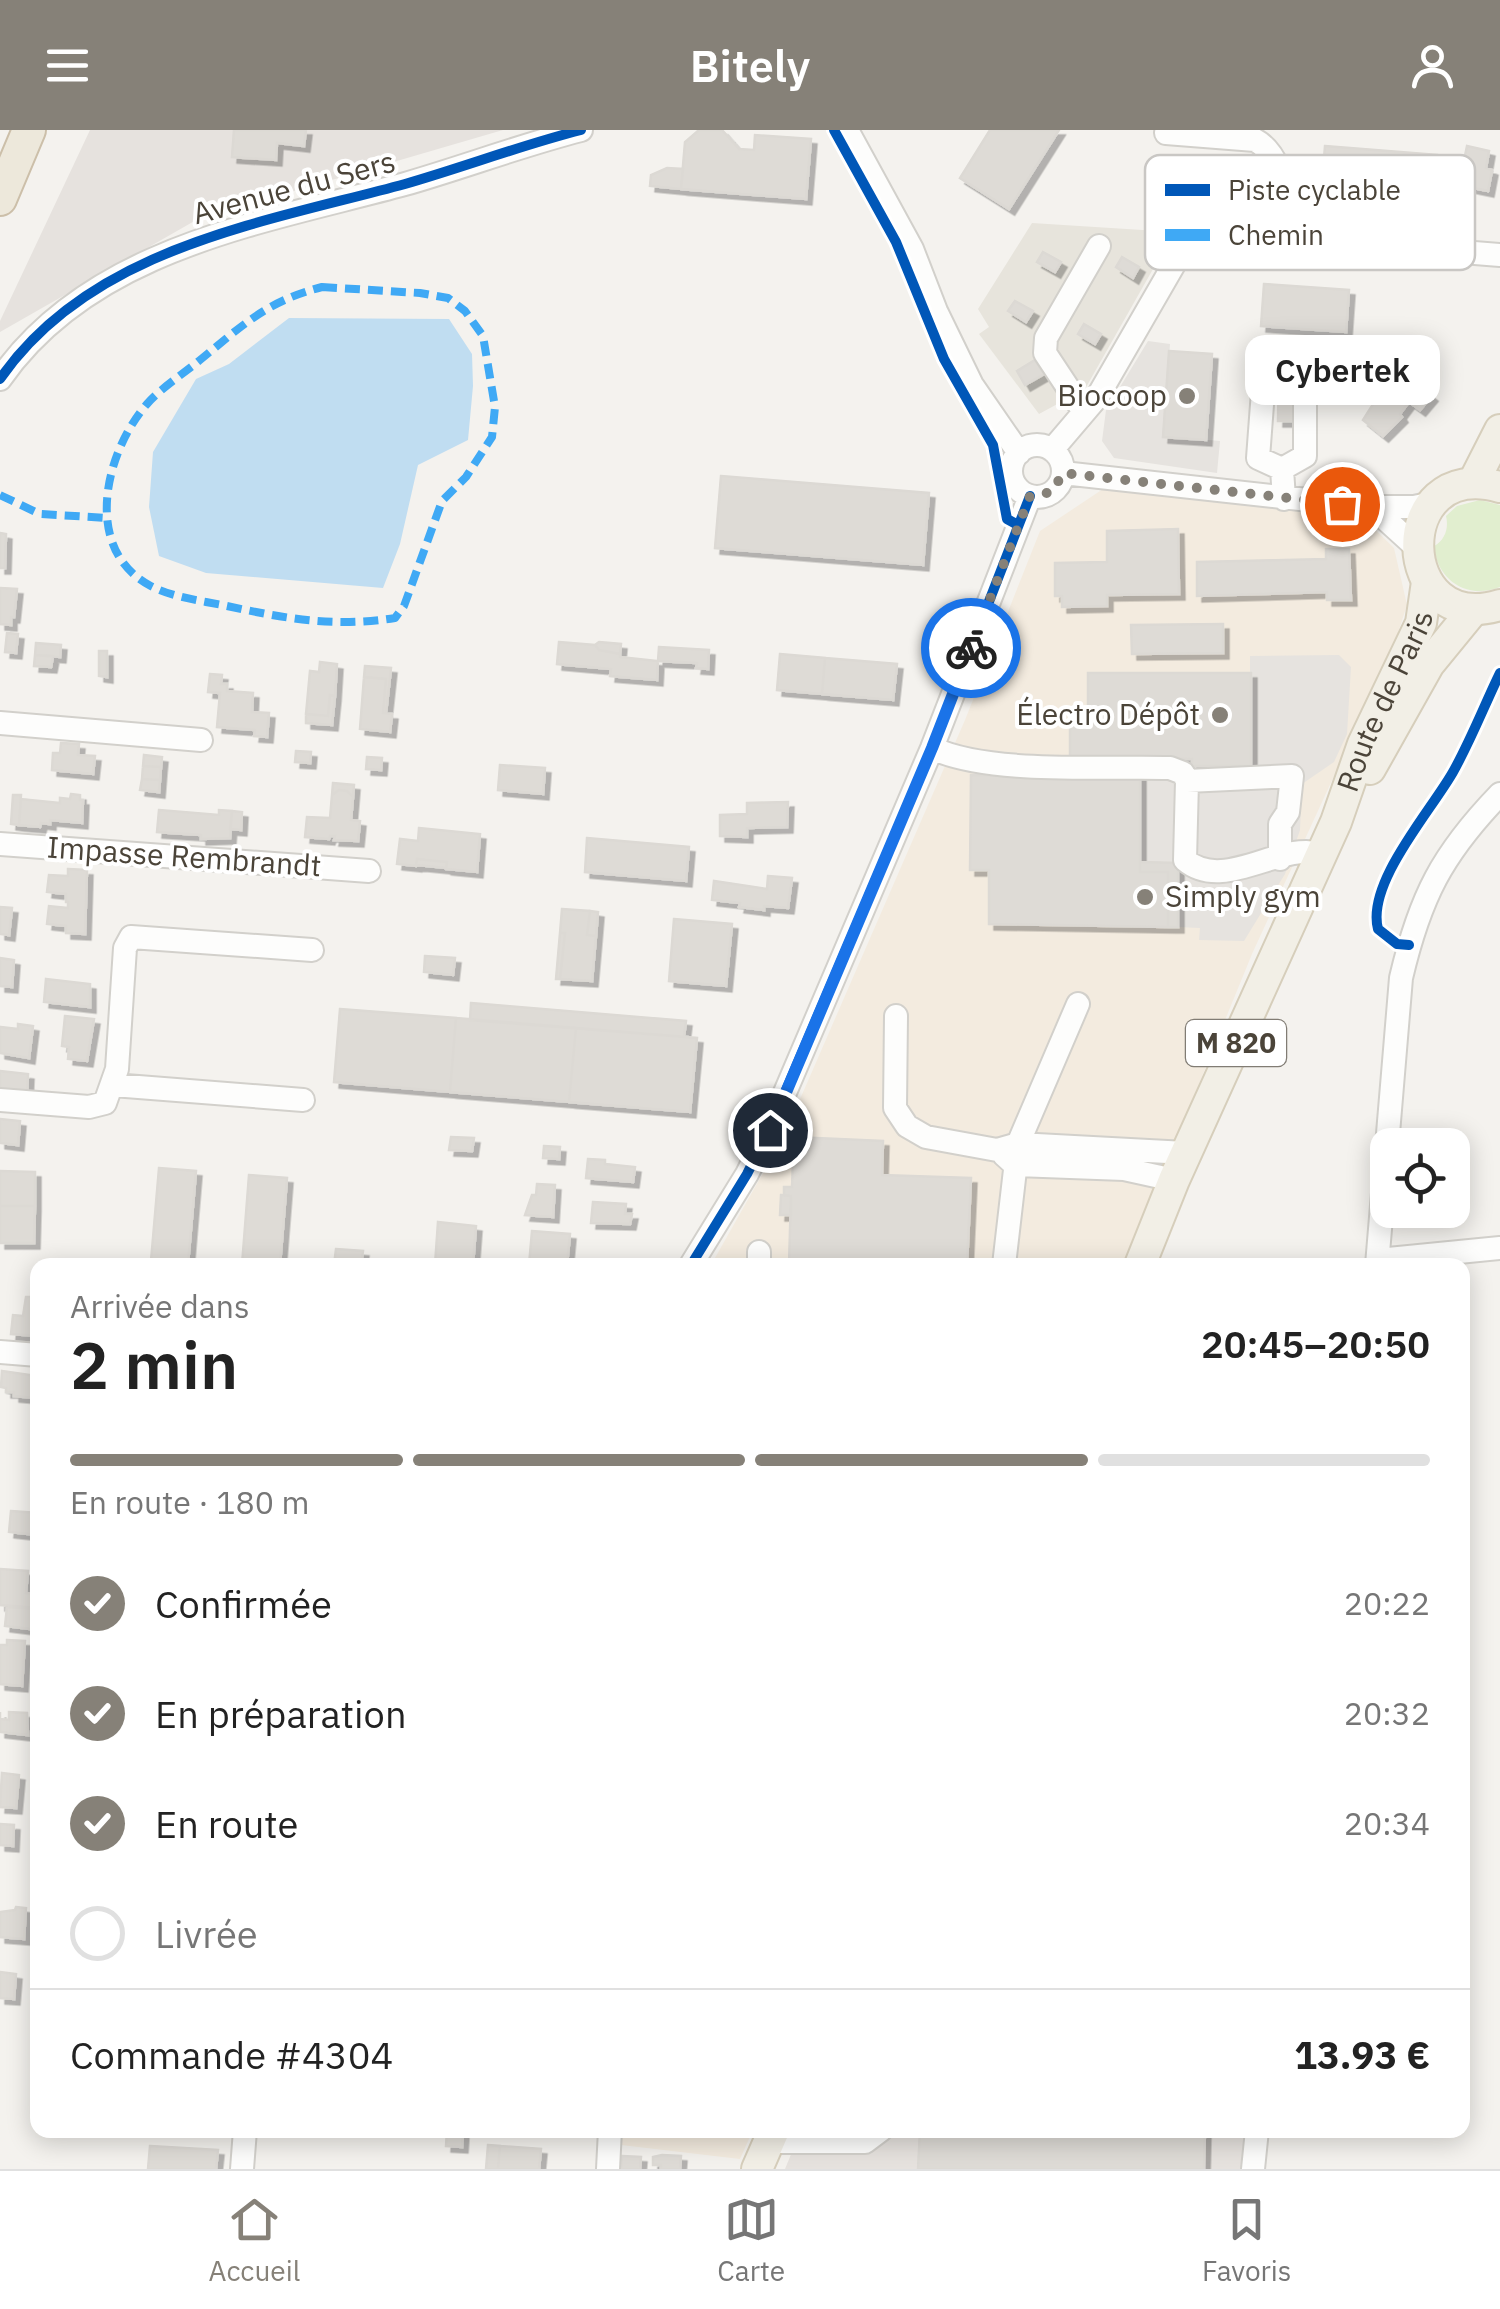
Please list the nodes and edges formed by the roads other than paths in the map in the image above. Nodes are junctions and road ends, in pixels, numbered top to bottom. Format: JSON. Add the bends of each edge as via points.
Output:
{"nodes":[{"id":1,"x":29,"y":130,"type":"edge"},
{"id":2,"x":581,"y":130,"type":"edge"},
{"id":3,"x":847,"y":130,"type":"edge"},
{"id":4,"x":1166,"y":132,"type":"dead end"},
{"id":5,"x":541,"y":134,"type":"edge"},
{"id":6,"x":1271,"y":155,"type":"edge"},
{"id":7,"x":0,"y":199,"type":"edge"},
{"id":8,"x":1099,"y":246,"type":"dead end"},
{"id":9,"x":1475,"y":253,"type":"edge"},
{"id":10,"x":1500,"y":255,"type":"edge"},
{"id":11,"x":1170,"y":270,"type":"edge"},
{"id":12,"x":0,"y":378,"type":"edge"},
{"id":13,"x":1084,"y":412,"type":"junction"},
{"id":14,"x":1500,"y":430,"type":"edge"},
{"id":15,"x":1052,"y":450,"type":"junction"},
{"id":16,"x":1019,"y":453,"type":"junction"},
{"id":17,"x":1282,"y":469,"type":"junction"},
{"id":18,"x":1063,"y":473,"type":"junction"},
{"id":19,"x":1486,"y":485,"type":"edge"},
{"id":20,"x":1030,"y":496,"type":"junction"},
{"id":21,"x":1284,"y":499,"type":"junction"},
{"id":22,"x":1433,"y":503,"type":"junction"},
{"id":23,"x":1372,"y":507,"type":"junction"},
{"id":24,"x":1416,"y":548,"type":"junction"},
{"id":25,"x":1427,"y":582,"type":"junction"},
{"id":26,"x":1492,"y":608,"type":"edge"},
{"id":27,"x":0,"y":723,"type":"edge"},
{"id":28,"x":200,"y":740,"type":"dead end"},
{"id":29,"x":932,"y":748,"type":"junction"},
{"id":30,"x":1187,"y":781,"type":"junction"},
{"id":31,"x":1500,"y":794,"type":"edge"},
{"id":32,"x":1336,"y":822,"type":"junction"},
{"id":33,"x":0,"y":844,"type":"edge"},
{"id":34,"x":1321,"y":854,"type":"junction"},
{"id":35,"x":1280,"y":859,"type":"junction"},
{"id":36,"x":369,"y":871,"type":"dead end"},
{"id":37,"x":312,"y":950,"type":"dead end"},
{"id":38,"x":1078,"y":1004,"type":"dead end"},
{"id":39,"x":896,"y":1016,"type":"dead end"},
{"id":40,"x":113,"y":1085,"type":"junction"},
{"id":41,"x":0,"y":1100,"type":"edge"},
{"id":42,"x":303,"y":1100,"type":"dead end"},
{"id":43,"x":1010,"y":1153,"type":"junction"},
{"id":44,"x":1180,"y":1167,"type":"junction"},
{"id":45,"x":1500,"y":1248,"type":"edge"},
{"id":46,"x":695,"y":1258,"type":"edge"},
{"id":47,"x":1004,"y":1258,"type":"edge"},
{"id":48,"x":1143,"y":1258,"type":"edge"},
{"id":49,"x":1378,"y":1258,"type":"edge"},
{"id":50,"x":1413,"y":1258,"type":"edge"},
{"id":51,"x":0,"y":1352,"type":"edge"},
{"id":52,"x":30,"y":1354,"type":"edge"},
{"id":53,"x":244,"y":2138,"type":"edge"},
{"id":54,"x":610,"y":2138,"type":"edge"},
{"id":55,"x":870,"y":2138,"type":"edge"},
{"id":56,"x":1256,"y":2138,"type":"edge"},
{"id":57,"x":766,"y":2147,"type":"edge"},
{"id":58,"x":242,"y":2169,"type":"edge"},
{"id":59,"x":608,"y":2169,"type":"edge"},
{"id":60,"x":1253,"y":2169,"type":"edge"}],
"edges":[{"from":1,"to":7,"type":"highway"},
{"from":2,"to":5,"type":"street","name":"Avenue du Sers"},
{"from":3,"to":16,"type":"street","via":[[912,249],[972,384]]},
{"from":4,"to":6,"type":"street","via":[[1254,140]]},
{"from":5,"to":12,"type":"street","name":"Avenue du Sers","via":[[470,166],[186,244],[96,287],[46,326]]},
{"from":8,"to":13,"type":"street","via":[[1046,338],[1045,354]]},
{"from":9,"to":10,"type":"street"},
{"from":11,"to":13,"type":"street"},
{"from":13,"to":15,"type":"street"},
{"from":14,"to":19,"type":"main road"},
{"from":15,"to":16,"type":"street","via":[[1035,445]]},
{"from":15,"to":18,"type":"street"},
{"from":16,"to":20,"type":"street","via":[[1012,478]]},
{"from":17,"to":17,"type":"street","via":[[1258,458],[1266,351],[1306,353],[1305,456]]},
{"from":17,"to":21,"type":"street"},
{"from":18,"to":20,"type":"street","via":[[1052,492]]},
{"from":18,"to":21,"type":"street"},
{"from":19,"to":22,"type":"main road","via":[[1451,489]]},
{"from":20,"to":29,"type":"street"},
{"from":21,"to":23,"type":"street"},
{"from":22,"to":23,"type":"street"},
{"from":22,"to":24,"type":"main road"},
{"from":23,"to":24,"type":"street"},
{"from":24,"to":25,"type":"main road"},
{"from":25,"to":26,"type":"main road","via":[[1448,600]]},
{"from":25,"to":32,"type":"main road","name":"Route de Paris","number":"M 820","via":[[1420,624],[1362,744]]},
{"from":26,"to":32,"type":"main road","name":"Route de Paris","number":"M 820","via":[[1428,664]]},
{"from":27,"to":28,"type":"street"},
{"from":29,"to":30,"type":"street","via":[[988,764],[1170,768]]},
{"from":29,"to":46,"type":"street","via":[[770,1130]]},
{"from":30,"to":35,"type":"street","via":[[1186,860],[1196,869]]},
{"from":30,"to":35,"type":"street","via":[[1292,776],[1280,824]]},
{"from":31,"to":49,"type":"street","via":[[1446,858],[1408,945]]},
{"from":32,"to":34,"type":"main road","name":"Route de Paris","number":"M 820"},
{"from":33,"to":36,"type":"street","name":"Impasse Rembrandt"},
{"from":34,"to":35,"type":"street","via":[[1290,852]]},
{"from":34,"to":44,"type":"main road","name":"Route de Paris","number":"M 820"},
{"from":37,"to":40,"type":"street","via":[[127,940]]},
{"from":38,"to":43,"type":"street"},
{"from":39,"to":43,"type":"street","via":[[895,1108],[907,1126],[926,1138]]},
{"from":40,"to":41,"type":"street","via":[[98,1107]]},
{"from":40,"to":42,"type":"street"},
{"from":43,"to":44,"type":"street","via":[[1124,1169]]},
{"from":43,"to":47,"type":"street"},
{"from":44,"to":48,"type":"main road","name":"Route de Paris","number":"M 820"},
{"from":45,"to":50,"type":"street"},
{"from":51,"to":52,"type":"street"},
{"from":53,"to":58,"type":"street"},
{"from":54,"to":59,"type":"street"},
{"from":55,"to":57,"type":"street"},
{"from":56,"to":60,"type":"street"}]}
